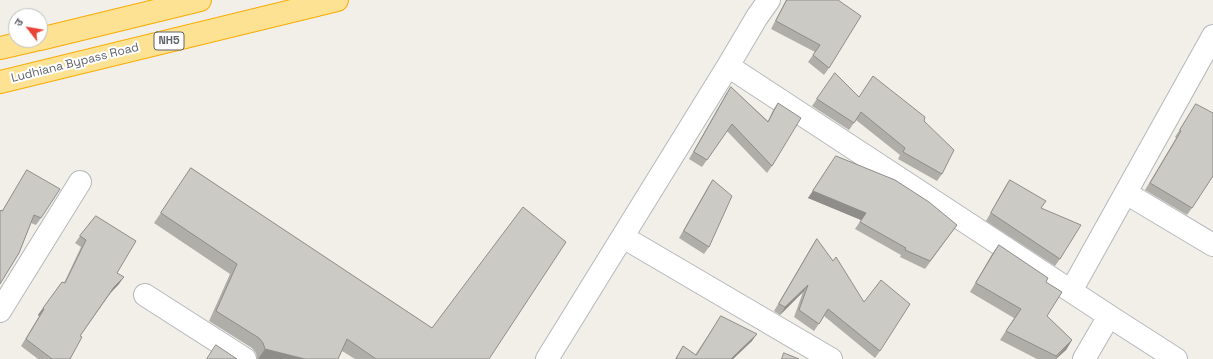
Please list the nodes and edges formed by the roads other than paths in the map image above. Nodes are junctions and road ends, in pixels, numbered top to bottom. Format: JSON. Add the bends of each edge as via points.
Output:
{"nodes":[{"id":1,"x":200,"y":0,"type":"edge"},
{"id":2,"x":337,"y":0,"type":"edge"},
{"id":3,"x":769,"y":0,"type":"edge"},
{"id":4,"x":1213,"y":36,"type":"edge"},
{"id":5,"x":48,"y":37,"type":"edge"},
{"id":6,"x":728,"y":66,"type":"junction"},
{"id":7,"x":1206,"y":67,"type":"edge"},
{"id":8,"x":0,"y":82,"type":"edge"},
{"id":9,"x":80,"y":182,"type":"dead end"},
{"id":10,"x":1126,"y":193,"type":"junction"},
{"id":11,"x":623,"y":237,"type":"junction"},
{"id":12,"x":1213,"y":245,"type":"edge"},
{"id":13,"x":1071,"y":291,"type":"junction"},
{"id":14,"x":145,"y":295,"type":"dead end"},
{"id":15,"x":0,"y":311,"type":"edge"},
{"id":16,"x":1109,"y":316,"type":"junction"},
{"id":17,"x":550,"y":358,"type":"edge"},
{"id":18,"x":245,"y":359,"type":"edge"},
{"id":19,"x":831,"y":359,"type":"edge"},
{"id":20,"x":1084,"y":359,"type":"edge"},
{"id":21,"x":1176,"y":359,"type":"edge"}],
"edges":[{"from":1,"to":5,"type":"highway"},
{"from":2,"to":8,"type":"highway","name":"Ludhiana Bypass Road","number":"NH5"},
{"from":3,"to":6,"type":"street"},
{"from":4,"to":7,"type":"street"},
{"from":6,"to":11,"type":"street"},
{"from":6,"to":13,"type":"street"},
{"from":7,"to":10,"type":"street"},
{"from":9,"to":15,"type":"street"},
{"from":10,"to":12,"type":"street"},
{"from":10,"to":13,"type":"street"},
{"from":11,"to":17,"type":"street"},
{"from":11,"to":19,"type":"street"},
{"from":13,"to":16,"type":"street"},
{"from":14,"to":18,"type":"street"},
{"from":16,"to":20,"type":"street"},
{"from":16,"to":21,"type":"street"}]}
